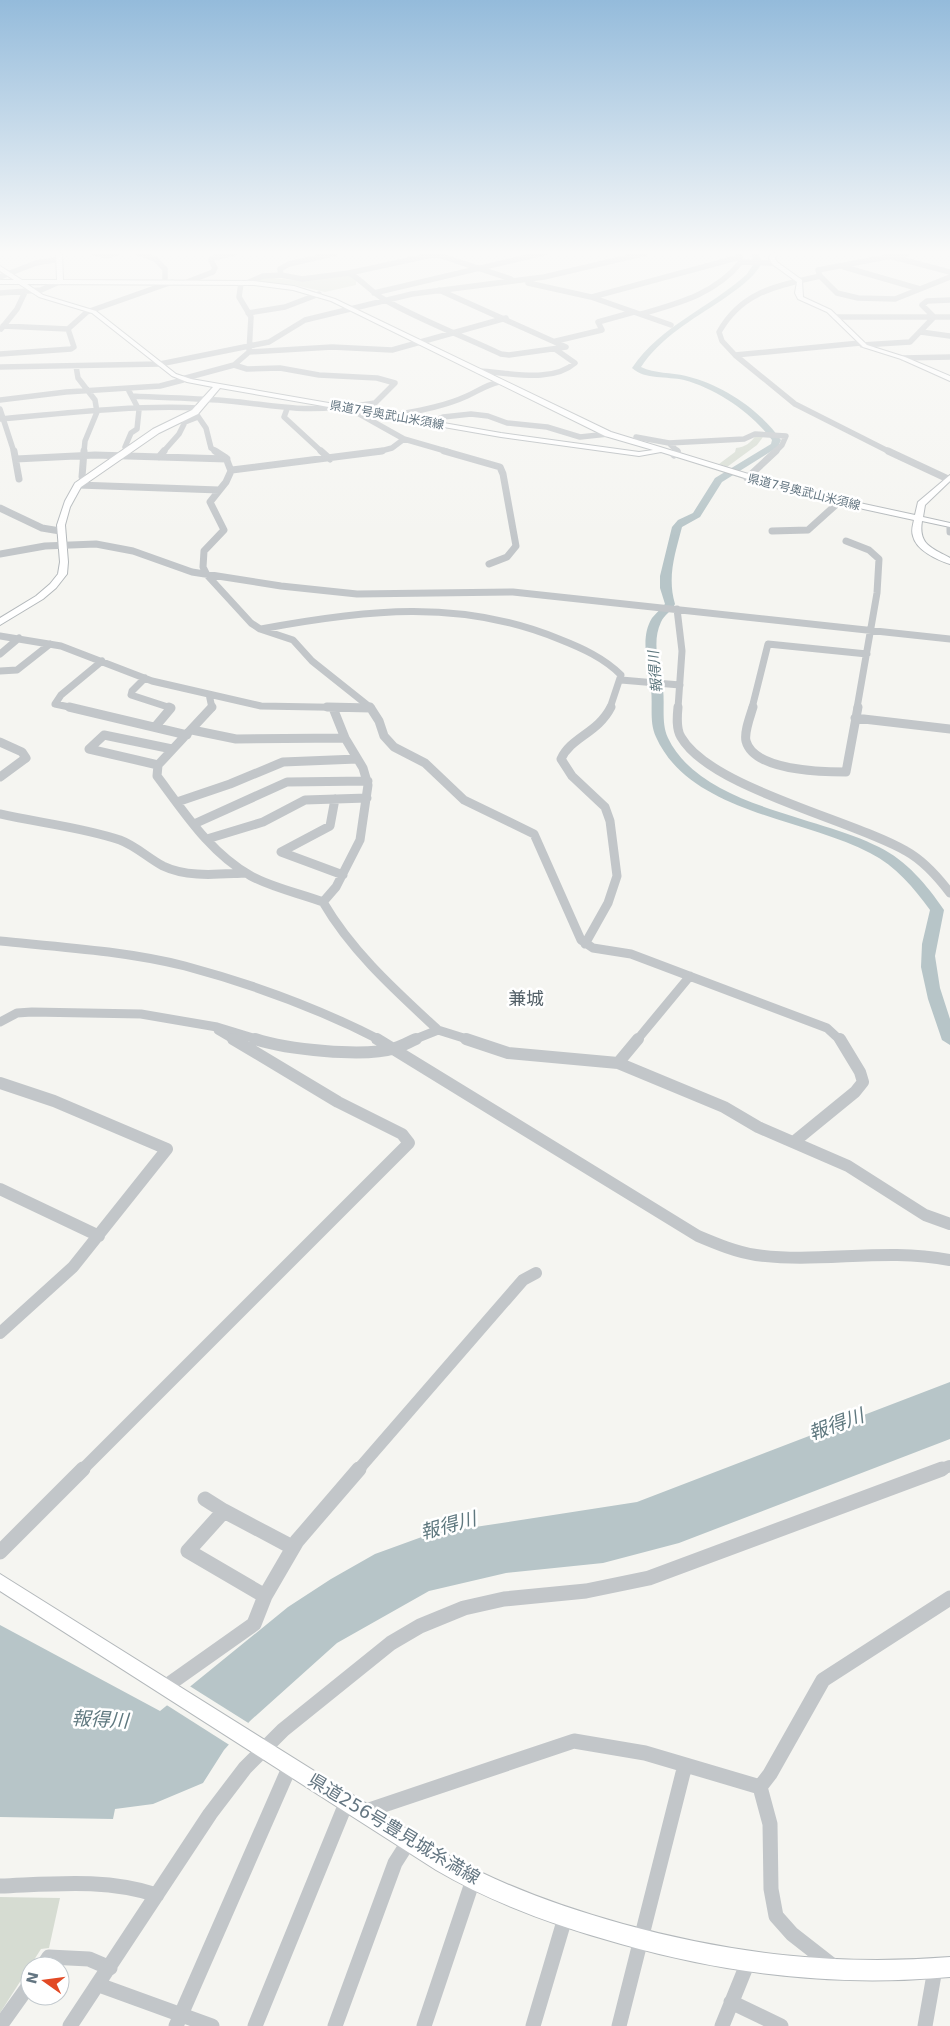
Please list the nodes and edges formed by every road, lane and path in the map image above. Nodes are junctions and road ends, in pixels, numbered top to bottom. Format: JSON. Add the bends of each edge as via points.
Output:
{"nodes":[{"id":1,"x":73,"y":348,"type":"edge"},
{"id":2,"x":139,"y":348,"type":"edge"},
{"id":3,"x":254,"y":348,"type":"edge"},
{"id":4,"x":290,"y":348,"type":"edge"},
{"id":5,"x":355,"y":348,"type":"edge"},
{"id":6,"x":401,"y":348,"type":"edge"},
{"id":7,"x":428,"y":348,"type":"edge"},
{"id":8,"x":489,"y":348,"type":"edge"},
{"id":9,"x":563,"y":348,"type":"edge"},
{"id":10,"x":728,"y":348,"type":"edge"},
{"id":11,"x":820,"y":348,"type":"edge"},
{"id":12,"x":872,"y":348,"type":"edge"},
{"id":13,"x":250,"y":349,"type":"junction"},
{"id":14,"x":554,"y":349,"type":"junction"},
{"id":15,"x":0,"y":354,"type":"edge"},
{"id":16,"x":735,"y":355,"type":"junction"},
{"id":17,"x":950,"y":357,"type":"edge"},
{"id":18,"x":903,"y":358,"type":"junction"},
{"id":19,"x":160,"y":364,"type":"junction"},
{"id":20,"x":234,"y":365,"type":"junction"},
{"id":21,"x":76,"y":366,"type":"junction"},
{"id":22,"x":0,"y":367,"type":"edge"},
{"id":23,"x":478,"y":372,"type":"junction"},
{"id":24,"x":182,"y":379,"type":"junction"},
{"id":25,"x":950,"y":379,"type":"edge"},
{"id":26,"x":499,"y":382,"type":"junction"},
{"id":27,"x":160,"y":386,"type":"junction"},
{"id":28,"x":218,"y":387,"type":"junction"},
{"id":29,"x":127,"y":388,"type":"junction"},
{"id":30,"x":90,"y":392,"type":"junction"},
{"id":31,"x":132,"y":396,"type":"junction"},
{"id":32,"x":147,"y":397,"type":"junction"},
{"id":33,"x":0,"y":400,"type":"edge"},
{"id":34,"x":206,"y":400,"type":"junction"},
{"id":35,"x":339,"y":407,"type":"junction"},
{"id":36,"x":0,"y":408,"type":"edge"},
{"id":37,"x":287,"y":409,"type":"junction"},
{"id":38,"x":139,"y":410,"type":"junction"},
{"id":39,"x":356,"y":410,"type":"junction"},
{"id":40,"x":97,"y":412,"type":"junction"},
{"id":41,"x":197,"y":412,"type":"junction"},
{"id":42,"x":390,"y":416,"type":"junction"},
{"id":43,"x":2,"y":419,"type":"edge"},
{"id":44,"x":182,"y":421,"type":"junction"},
{"id":45,"x":428,"y":422,"type":"junction"},
{"id":46,"x":608,"y":434,"type":"junction"},
{"id":47,"x":636,"y":437,"type":"dead end"},
{"id":48,"x":404,"y":439,"type":"junction"},
{"id":49,"x":669,"y":443,"type":"junction"},
{"id":50,"x":126,"y":451,"type":"junction"},
{"id":51,"x":660,"y":451,"type":"junction"},
{"id":52,"x":85,"y":455,"type":"junction"},
{"id":53,"x":674,"y":455,"type":"junction"},
{"id":54,"x":159,"y":457,"type":"junction"},
{"id":55,"x":16,"y":459,"type":"junction"},
{"id":56,"x":227,"y":459,"type":"junction"},
{"id":57,"x":330,"y":459,"type":"junction"},
{"id":58,"x":232,"y":470,"type":"junction"},
{"id":59,"x":744,"y":477,"type":"junction"},
{"id":60,"x":949,"y":478,"type":"edge"},
{"id":61,"x":19,"y":479,"type":"dead end"},
{"id":62,"x":85,"y":479,"type":"junction"},
{"id":63,"x":78,"y":485,"type":"junction"},
{"id":64,"x":219,"y":490,"type":"junction"},
{"id":65,"x":839,"y":502,"type":"junction"},
{"id":66,"x":0,"y":508,"type":"edge"},
{"id":67,"x":918,"y":518,"type":"junction"},
{"id":68,"x":950,"y":526,"type":"edge"},
{"id":69,"x":60,"y":531,"type":"junction"},
{"id":70,"x":772,"y":531,"type":"dead end"},
{"id":71,"x":950,"y":532,"type":"edge"},
{"id":72,"x":846,"y":541,"type":"dead end"},
{"id":73,"x":63,"y":546,"type":"junction"},
{"id":74,"x":0,"y":554,"type":"edge"},
{"id":75,"x":950,"y":561,"type":"edge"},
{"id":76,"x":489,"y":564,"type":"dead end"},
{"id":77,"x":207,"y":574,"type":"junction"},
{"id":78,"x":677,"y":609,"type":"junction"},
{"id":79,"x":0,"y":622,"type":"edge"},
{"id":80,"x":260,"y":629,"type":"junction"},
{"id":81,"x":870,"y":630,"type":"junction"},
{"id":82,"x":0,"y":636,"type":"edge"},
{"id":83,"x":19,"y":638,"type":"junction"},
{"id":84,"x":950,"y":639,"type":"edge"},
{"id":85,"x":50,"y":644,"type":"junction"},
{"id":86,"x":0,"y":654,"type":"edge"},
{"id":87,"x":867,"y":654,"type":"junction"},
{"id":88,"x":102,"y":661,"type":"junction"},
{"id":89,"x":0,"y":671,"type":"edge"},
{"id":90,"x":145,"y":678,"type":"junction"},
{"id":91,"x":622,"y":680,"type":"junction"},
{"id":92,"x":677,"y":685,"type":"junction"},
{"id":93,"x":210,"y":694,"type":"junction"},
{"id":94,"x":333,"y":708,"type":"junction"},
{"id":95,"x":371,"y":708,"type":"junction"},
{"id":96,"x":855,"y":718,"type":"junction"},
{"id":97,"x":155,"y":728,"type":"junction"},
{"id":98,"x":950,"y":729,"type":"edge"},
{"id":99,"x":189,"y":732,"type":"junction"},
{"id":100,"x":345,"y":738,"type":"junction"},
{"id":101,"x":0,"y":742,"type":"edge"},
{"id":102,"x":172,"y":749,"type":"junction"},
{"id":103,"x":358,"y":760,"type":"junction"},
{"id":104,"x":158,"y":765,"type":"junction"},
{"id":105,"x":0,"y":777,"type":"edge"},
{"id":106,"x":368,"y":781,"type":"junction"},
{"id":107,"x":368,"y":798,"type":"junction"},
{"id":108,"x":335,"y":799,"type":"junction"},
{"id":109,"x":177,"y":802,"type":"junction"},
{"id":110,"x":0,"y":814,"type":"edge"},
{"id":111,"x":194,"y":824,"type":"junction"},
{"id":112,"x":206,"y":840,"type":"junction"},
{"id":113,"x":246,"y":873,"type":"junction"},
{"id":114,"x":343,"y":875,"type":"junction"},
{"id":115,"x":950,"y":893,"type":"edge"},
{"id":116,"x":323,"y":902,"type":"junction"},
{"id":117,"x":0,"y":942,"type":"edge"},
{"id":118,"x":585,"y":944,"type":"junction"},
{"id":119,"x":690,"y":976,"type":"junction"},
{"id":120,"x":0,"y":1022,"type":"edge"},
{"id":121,"x":217,"y":1027,"type":"junction"},
{"id":122,"x":438,"y":1030,"type":"junction"},
{"id":123,"x":392,"y":1048,"type":"junction"},
{"id":124,"x":618,"y":1064,"type":"junction"},
{"id":125,"x":0,"y":1083,"type":"edge"},
{"id":126,"x":795,"y":1141,"type":"junction"},
{"id":127,"x":0,"y":1189,"type":"edge"},
{"id":128,"x":950,"y":1224,"type":"edge"},
{"id":129,"x":99,"y":1236,"type":"junction"},
{"id":130,"x":950,"y":1260,"type":"edge"},
{"id":131,"x":536,"y":1273,"type":"dead end"},
{"id":132,"x":0,"y":1333,"type":"edge"},
{"id":133,"x":950,"y":1466,"type":"edge"},
{"id":134,"x":205,"y":1499,"type":"dead end"},
{"id":135,"x":224,"y":1511,"type":"junction"},
{"id":136,"x":292,"y":1547,"type":"junction"},
{"id":137,"x":0,"y":1552,"type":"edge"},
{"id":138,"x":0,"y":1582,"type":"edge"},
{"id":139,"x":265,"y":1596,"type":"junction"},
{"id":140,"x":950,"y":1598,"type":"edge"},
{"id":141,"x":169,"y":1690,"type":"junction"},
{"id":142,"x":262,"y":1748,"type":"junction"},
{"id":143,"x":685,"y":1765,"type":"junction"},
{"id":144,"x":290,"y":1766,"type":"junction"},
{"id":145,"x":760,"y":1787,"type":"junction"},
{"id":146,"x":355,"y":1807,"type":"junction"},
{"id":147,"x":409,"y":1841,"type":"junction"},
{"id":148,"x":474,"y":1880,"type":"junction"},
{"id":149,"x":0,"y":1886,"type":"edge"},
{"id":150,"x":157,"y":1895,"type":"junction"},
{"id":151,"x":564,"y":1918,"type":"junction"},
{"id":152,"x":641,"y":1940,"type":"junction"},
{"id":153,"x":70,"y":1959,"type":"edge"},
{"id":154,"x":748,"y":1962,"type":"junction"},
{"id":155,"x":110,"y":1968,"type":"junction"},
{"id":156,"x":942,"y":1968,"type":"edge"},
{"id":157,"x":842,"y":1972,"type":"junction"},
{"id":158,"x":99,"y":1985,"type":"junction"},
{"id":159,"x":20,"y":1998,"type":"edge"},
{"id":160,"x":731,"y":2002,"type":"junction"},
{"id":161,"x":179,"y":2020,"type":"edge"},
{"id":162,"x":0,"y":2026,"type":"edge"},
{"id":163,"x":70,"y":2026,"type":"edge"},
{"id":164,"x":212,"y":2026,"type":"edge"},
{"id":165,"x":255,"y":2026,"type":"edge"},
{"id":166,"x":335,"y":2026,"type":"edge"},
{"id":167,"x":424,"y":2026,"type":"edge"},
{"id":168,"x":533,"y":2026,"type":"edge"},
{"id":169,"x":619,"y":2026,"type":"edge"},
{"id":170,"x":722,"y":2026,"type":"edge"},
{"id":171,"x":781,"y":2026,"type":"edge"},
{"id":172,"x":925,"y":2026,"type":"edge"}],
"edges":[{"from":1,"to":15,"type":"street"},
{"from":2,"to":19,"type":"main road","name":"県道7号奥武山米須線"},
{"from":3,"to":13,"type":"street"},
{"from":4,"to":13,"type":"street"},
{"from":5,"to":6,"type":"street"},
{"from":7,"to":23,"type":"main road","name":"県道7号奥武山米須線"},
{"from":8,"to":14,"type":"street","via":[[504,354]]},
{"from":9,"to":14,"type":"street"},
{"from":10,"to":16,"type":"street"},
{"from":11,"to":16,"type":"street"},
{"from":12,"to":18,"type":"main road"},
{"from":13,"to":19,"type":"street"},
{"from":13,"to":20,"type":"street"},
{"from":14,"to":23,"type":"street","via":[[575,363],[573,367],[535,374]]},
{"from":16,"to":60,"type":"street","via":[[795,404],[924,469]]},
{"from":17,"to":18,"type":"street"},
{"from":18,"to":25,"type":"main road"},
{"from":19,"to":21,"type":"street"},
{"from":19,"to":24,"type":"main road","name":"県道7号奥武山米須線"},
{"from":20,"to":24,"type":"street"},
{"from":20,"to":35,"type":"street","via":[[377,378],[395,383],[375,403]]},
{"from":21,"to":22,"type":"street"},
{"from":21,"to":30,"type":"street","via":[[78,378]]},
{"from":23,"to":26,"type":"main road","name":"県道7号奥武山米須線"},
{"from":24,"to":27,"type":"street"},
{"from":24,"to":28,"type":"main road","name":"県道7号奥武山米須線"},
{"from":26,"to":42,"type":"street","via":[[424,410]]},
{"from":26,"to":46,"type":"main road","name":"県道7号奥武山米須線"},
{"from":27,"to":29,"type":"street"},
{"from":27,"to":32,"type":"street"},
{"from":28,"to":34,"type":"main road"},
{"from":28,"to":35,"type":"main road","name":"県道7号奥武山米須線"},
{"from":29,"to":30,"type":"street"},
{"from":29,"to":31,"type":"street"},
{"from":30,"to":33,"type":"street"},
{"from":30,"to":40,"type":"street"},
{"from":31,"to":32,"type":"street"},
{"from":31,"to":38,"type":"street"},
{"from":32,"to":34,"type":"street"},
{"from":34,"to":37,"type":"street"},
{"from":34,"to":41,"type":"main road"},
{"from":35,"to":37,"type":"street"},
{"from":35,"to":39,"type":"main road","name":"県道7号奥武山米須線"},
{"from":36,"to":43,"type":"street"},
{"from":37,"to":57,"type":"street","via":[[284,417],[289,424]]},
{"from":38,"to":40,"type":"street"},
{"from":38,"to":41,"type":"street","via":[[179,407]]},
{"from":38,"to":50,"type":"street","via":[[137,429],[131,433]]},
{"from":39,"to":42,"type":"main road","name":"県道7号奥武山米須線"},
{"from":39,"to":48,"type":"street"},
{"from":40,"to":43,"type":"street"},
{"from":40,"to":52,"type":"street","via":[[85,441]]},
{"from":41,"to":44,"type":"main road"},
{"from":41,"to":56,"type":"street","via":[[210,435],[210,448]]},
{"from":42,"to":45,"type":"main road","name":"県道7号奥武山米須線"},
{"from":43,"to":55,"type":"street"},
{"from":44,"to":50,"type":"main road","via":[[156,431]]},
{"from":44,"to":54,"type":"street","via":[[179,434]]},
{"from":45,"to":46,"type":"street","via":[[438,417],[475,415],[506,423],[545,427],[587,439]]},
{"from":45,"to":51,"type":"main road","name":"県道7号奥武山米須線","via":[[639,454]]},
{"from":46,"to":51,"type":"main road","name":"県道7号奥武山米須線"},
{"from":47,"to":49,"type":"street"},
{"from":48,"to":57,"type":"street","via":[[380,452]]},
{"from":48,"to":76,"type":"street","via":[[500,467],[516,546],[507,557]]},
{"from":49,"to":53,"type":"street","via":[[678,452]]},
{"from":49,"to":59,"type":"street","via":[[744,439],[755,434],[786,436],[782,446]]},
{"from":50,"to":52,"type":"street"},
{"from":50,"to":54,"type":"street"},
{"from":50,"to":62,"type":"main road"},
{"from":51,"to":53,"type":"main road","name":"県道7号奥武山米須線"},
{"from":52,"to":55,"type":"street"},
{"from":52,"to":62,"type":"street","via":[[82,477]]},
{"from":53,"to":59,"type":"main road","name":"県道7号奥武山米須線"},
{"from":54,"to":56,"type":"street"},
{"from":55,"to":61,"type":"street"},
{"from":56,"to":58,"type":"street"},
{"from":57,"to":58,"type":"street"},
{"from":58,"to":64,"type":"street"},
{"from":59,"to":65,"type":"main road","name":"県道7号奥武山米須線"},
{"from":60,"to":67,"type":"main road","via":[[923,501]]},
{"from":62,"to":63,"type":"main road"},
{"from":63,"to":64,"type":"street"},
{"from":63,"to":69,"type":"main road","via":[[72,492]]},
{"from":64,"to":77,"type":"street","via":[[210,505],[224,530],[204,551],[203,567]]},
{"from":65,"to":67,"type":"main road","name":"県道7号奥武山米須線"},
{"from":65,"to":70,"type":"street","via":[[808,530]]},
{"from":66,"to":69,"type":"street","via":[[42,528]]},
{"from":67,"to":68,"type":"main road","name":"県道7号奥武山米須線"},
{"from":67,"to":75,"type":"main road","via":[[918,539],[933,553]]},
{"from":68,"to":71,"type":"street"},
{"from":69,"to":73,"type":"main road"},
{"from":72,"to":81,"type":"street","via":[[873,553],[880,562]]},
{"from":73,"to":74,"type":"street"},
{"from":73,"to":77,"type":"street","via":[[118,546],[170,566]]},
{"from":73,"to":79,"type":"main road","via":[[64,569],[59,580]]},
{"from":77,"to":78,"type":"street","via":[[357,594],[496,590]]},
{"from":77,"to":80,"type":"street"},
{"from":78,"to":81,"type":"street"},
{"from":78,"to":92,"type":"street","via":[[683,633]]},
{"from":80,"to":91,"type":"street","via":[[384,611],[453,611],[547,632],[597,656],[615,669]]},
{"from":80,"to":95,"type":"street","via":[[293,640],[312,662],[352,690]]},
{"from":81,"to":84,"type":"street"},
{"from":81,"to":87,"type":"street"},
{"from":82,"to":83,"type":"street"},
{"from":83,"to":85,"type":"street"},
{"from":83,"to":86,"type":"street"},
{"from":85,"to":88,"type":"street"},
{"from":85,"to":89,"type":"street","via":[[17,670]]},
{"from":87,"to":96,"type":"street"},
{"from":87,"to":96,"type":"street","via":[[768,644],[746,738],[748,746],[757,754],[782,765],[818,772],[846,772]]},
{"from":88,"to":90,"type":"street"},
{"from":88,"to":97,"type":"street","via":[[61,695],[56,704]]},
{"from":90,"to":93,"type":"street"},
{"from":90,"to":97,"type":"street","via":[[132,695],[171,708]]},
{"from":91,"to":92,"type":"street"},
{"from":91,"to":118,"type":"street","via":[[609,713],[592,731],[564,751],[561,759],[567,770],[603,804],[611,827],[612,858],[617,878]]},
{"from":92,"to":115,"type":"street","via":[[680,736],[705,762],[734,779],[906,851],[924,863]]},
{"from":93,"to":94,"type":"street","via":[[268,707]]},
{"from":93,"to":99,"type":"street","via":[[212,709]]},
{"from":94,"to":95,"type":"street"},
{"from":94,"to":100,"type":"street"},
{"from":95,"to":118,"type":"street","via":[[384,736],[394,747],[425,763],[464,800],[534,834]]},
{"from":96,"to":98,"type":"street"},
{"from":97,"to":99,"type":"street"},
{"from":99,"to":100,"type":"street","via":[[236,739]]},
{"from":99,"to":102,"type":"street"},
{"from":100,"to":103,"type":"street"},
{"from":101,"to":105,"type":"street","via":[[22,752],[26,758]]},
{"from":102,"to":104,"type":"street"},
{"from":102,"to":104,"type":"street","via":[[104,735],[89,748]]},
{"from":103,"to":106,"type":"street"},
{"from":103,"to":109,"type":"street","via":[[283,762]]},
{"from":104,"to":109,"type":"street","via":[[157,776]]},
{"from":106,"to":107,"type":"street"},
{"from":106,"to":111,"type":"street","via":[[287,782]]},
{"from":107,"to":108,"type":"street"},
{"from":107,"to":114,"type":"street","via":[[360,840]]},
{"from":108,"to":112,"type":"street","via":[[305,800],[263,822]]},
{"from":108,"to":114,"type":"street","via":[[330,826],[281,852]]},
{"from":109,"to":111,"type":"street"},
{"from":110,"to":113,"type":"street","via":[[121,840],[175,871]]},
{"from":111,"to":112,"type":"street"},
{"from":112,"to":113,"type":"street"},
{"from":113,"to":116,"type":"street"},
{"from":114,"to":116,"type":"street"},
{"from":116,"to":122,"type":"street","via":[[338,928],[382,978]]},
{"from":117,"to":123,"type":"street","via":[[97,951],[184,966],[312,1007]]},
{"from":118,"to":119,"type":"street","via":[[631,954]]},
{"from":119,"to":124,"type":"street"},
{"from":119,"to":126,"type":"street","via":[[837,1035],[863,1082]]},
{"from":120,"to":121,"type":"street","via":[[17,1013],[126,1012]]},
{"from":121,"to":123,"type":"street","via":[[294,1048],[354,1052]]},
{"from":121,"to":137,"type":"street","via":[[218,1031],[338,1102],[402,1134],[409,1143]]},
{"from":122,"to":123,"type":"street"},
{"from":122,"to":124,"type":"street","via":[[508,1053]]},
{"from":123,"to":130,"type":"street","via":[[698,1236],[732,1250],[785,1257],[889,1252]]},
{"from":124,"to":126,"type":"street"},
{"from":125,"to":129,"type":"street","via":[[54,1101],[166,1149]]},
{"from":126,"to":128,"type":"street","via":[[848,1166],[925,1216]]},
{"from":127,"to":129,"type":"street"},
{"from":129,"to":132,"type":"street","via":[[73,1267]]},
{"from":131,"to":136,"type":"street","via":[[516,1287]]},
{"from":133,"to":142,"type":"street","via":[[649,1578],[586,1591],[504,1599],[464,1608],[420,1626],[391,1643]]},
{"from":134,"to":135,"type":"street"},
{"from":135,"to":136,"type":"street"},
{"from":135,"to":139,"type":"street","via":[[188,1551]]},
{"from":136,"to":139,"type":"street"},
{"from":138,"to":141,"type":"main road","name":"県道256号豊見城糸満線"},
{"from":139,"to":141,"type":"street","via":[[254,1624]]},
{"from":140,"to":145,"type":"street","via":[[822,1680]]},
{"from":141,"to":142,"type":"main road","name":"県道256号豊見城糸満線"},
{"from":142,"to":144,"type":"main road","name":"県道256号豊見城糸満線"},
{"from":142,"to":150,"type":"street","via":[[223,1796]]},
{"from":143,"to":145,"type":"street"},
{"from":143,"to":146,"type":"street","via":[[601,1743],[574,1741]]},
{"from":143,"to":152,"type":"street"},
{"from":144,"to":146,"type":"main road","name":"県道256号豊見城糸満線"},
{"from":144,"to":161,"type":"street"},
{"from":145,"to":157,"type":"street","via":[[770,1824],[776,1916],[792,1934]]},
{"from":146,"to":147,"type":"main road","name":"県道256号豊見城糸満線"},
{"from":146,"to":165,"type":"street"},
{"from":147,"to":148,"type":"main road","name":"県道256号豊見城糸満線"},
{"from":147,"to":166,"type":"street","via":[[395,1863]]},
{"from":148,"to":151,"type":"main road","name":"県道256号豊見城糸満線"},
{"from":148,"to":167,"type":"street"},
{"from":149,"to":150,"type":"street","via":[[119,1884]]},
{"from":150,"to":155,"type":"street"},
{"from":151,"to":152,"type":"main road","name":"県道256号豊見城糸満線"},
{"from":151,"to":168,"type":"street"},
{"from":152,"to":154,"type":"main road","name":"県道256号豊見城糸満線"},
{"from":152,"to":169,"type":"street"},
{"from":153,"to":155,"type":"street","via":[[89,1959]]},
{"from":154,"to":157,"type":"main road","name":"県道256号豊見城糸満線","via":[[797,1970]]},
{"from":154,"to":160,"type":"street"},
{"from":155,"to":158,"type":"street"},
{"from":156,"to":157,"type":"main road","name":"県道256号豊見城糸満線"},
{"from":156,"to":172,"type":"street"},
{"from":158,"to":161,"type":"street"},
{"from":158,"to":163,"type":"street"},
{"from":159,"to":162,"type":"street"},
{"from":160,"to":170,"type":"street"},
{"from":160,"to":171,"type":"street"},
{"from":161,"to":164,"type":"street"}]}
